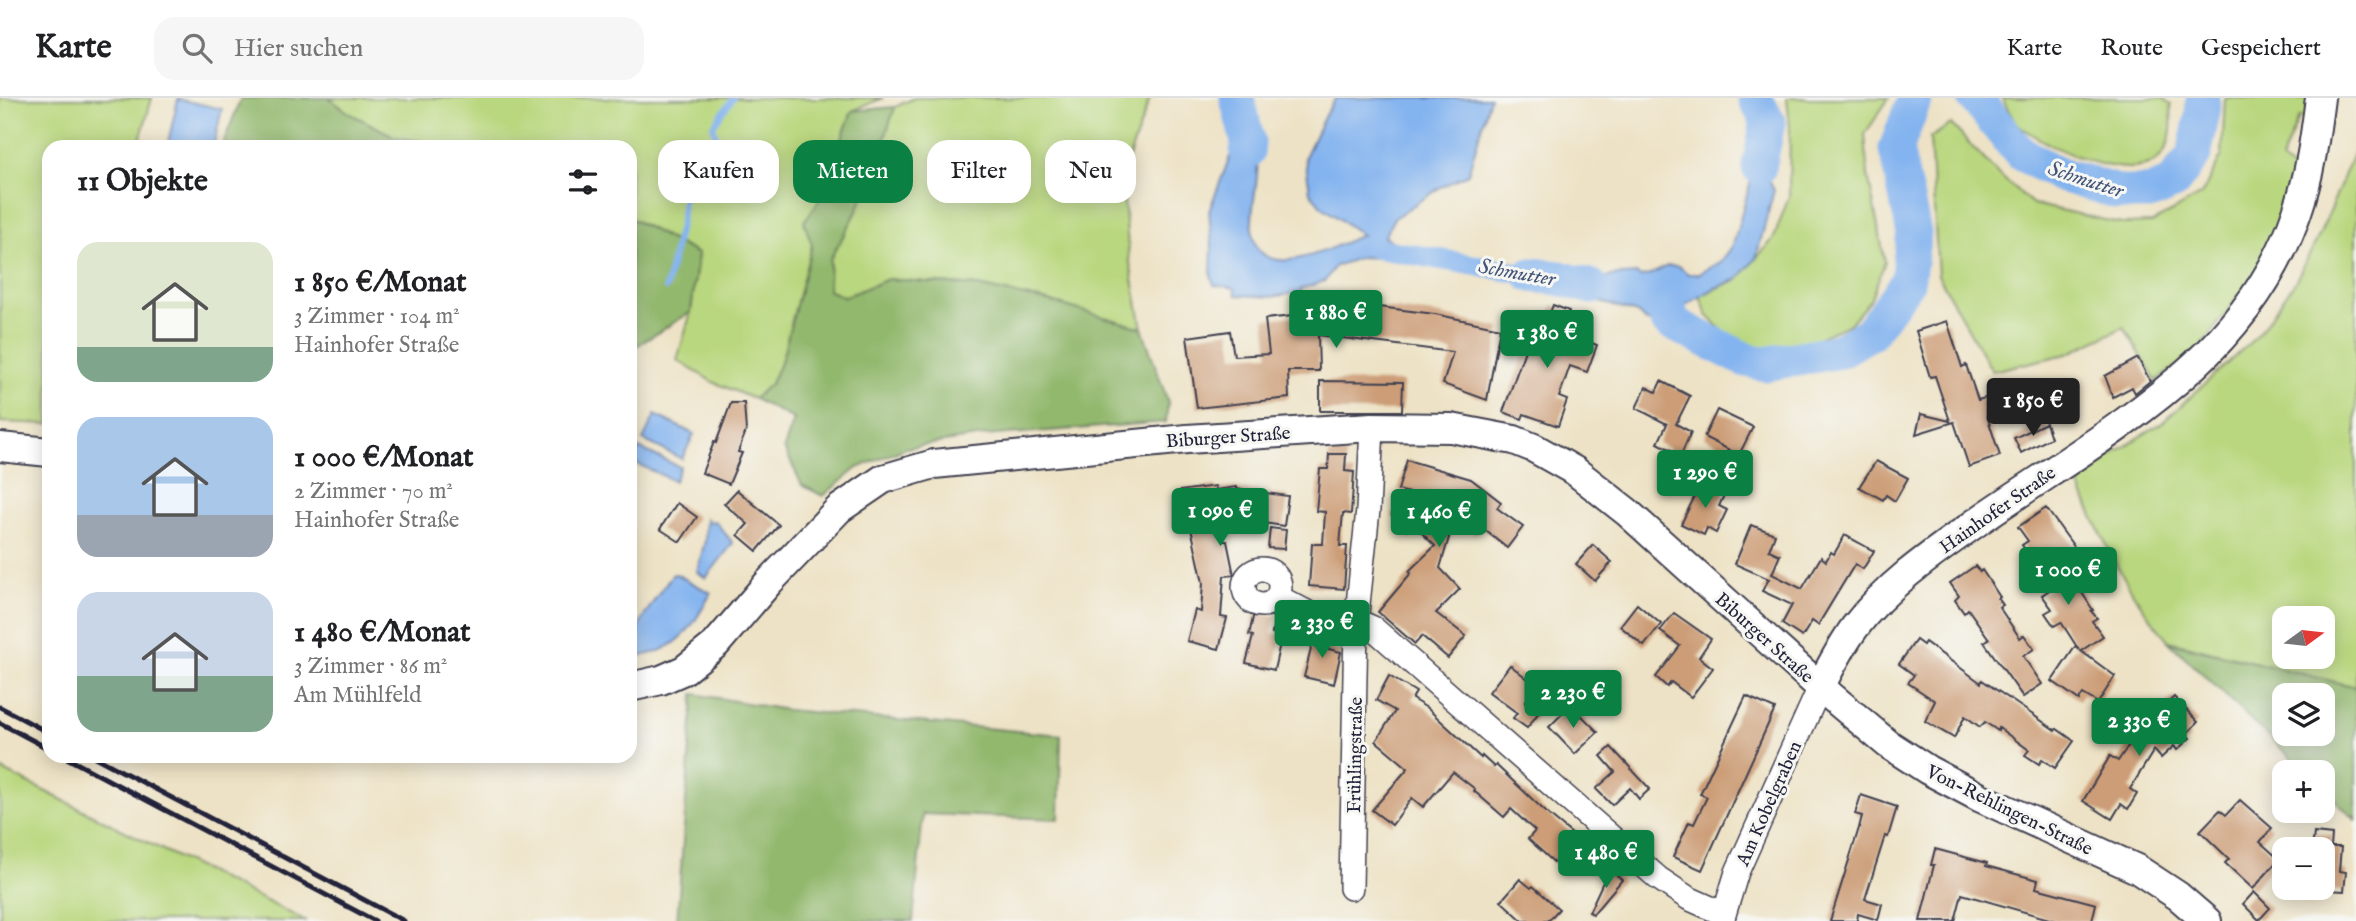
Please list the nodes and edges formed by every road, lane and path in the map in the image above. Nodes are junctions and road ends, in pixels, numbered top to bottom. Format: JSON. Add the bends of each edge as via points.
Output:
{"nodes":[{"id":1,"x":2320,"y":98,"type":"edge"},
{"id":2,"x":1372,"y":427,"type":"junction"},
{"id":3,"x":0,"y":447,"type":"edge"},
{"id":4,"x":42,"y":451,"type":"edge"},
{"id":5,"x":1278,"y":597,"type":"dead end"},
{"id":6,"x":1356,"y":623,"type":"junction"},
{"id":7,"x":637,"y":685,"type":"edge"},
{"id":8,"x":1820,"y":687,"type":"junction"},
{"id":9,"x":1352,"y":888,"type":"dead end"},
{"id":10,"x":1723,"y":918,"type":"edge"},
{"id":11,"x":2207,"y":921,"type":"edge"}],
"edges":[{"from":1,"to":8,"type":"street","name":"Hainhofer Straße","via":[[2309,171],[2292,225],[2268,276],[2229,332],[2198,364],[2139,411],[1910,571],[1857,625]]},
{"from":2,"to":6,"type":"street","name":"Frühlingstraße"},
{"from":2,"to":7,"type":"street","name":"Biburger Straße","via":[[1007,455],[934,464],[883,479],[839,509],[695,662],[662,680]]},
{"from":2,"to":8,"type":"street","name":"Biburger Straße","via":[[1431,426],[1497,436],[1561,462],[1627,512]]},
{"from":3,"to":4,"type":"street"},
{"from":5,"to":6,"type":"street","via":[[1318,618]]},
{"from":6,"to":9,"type":"street","name":"Frühlingstraße"},
{"from":6,"to":10,"type":"street","via":[[1383,636],[1658,878]]},
{"from":8,"to":10,"type":"street","name":"Am Kobelgraben","via":[[1737,872]]},
{"from":8,"to":11,"type":"street","name":"Von-Rehlingen-Straße","via":[[1882,740],[1928,770],[2137,869]]}]}
